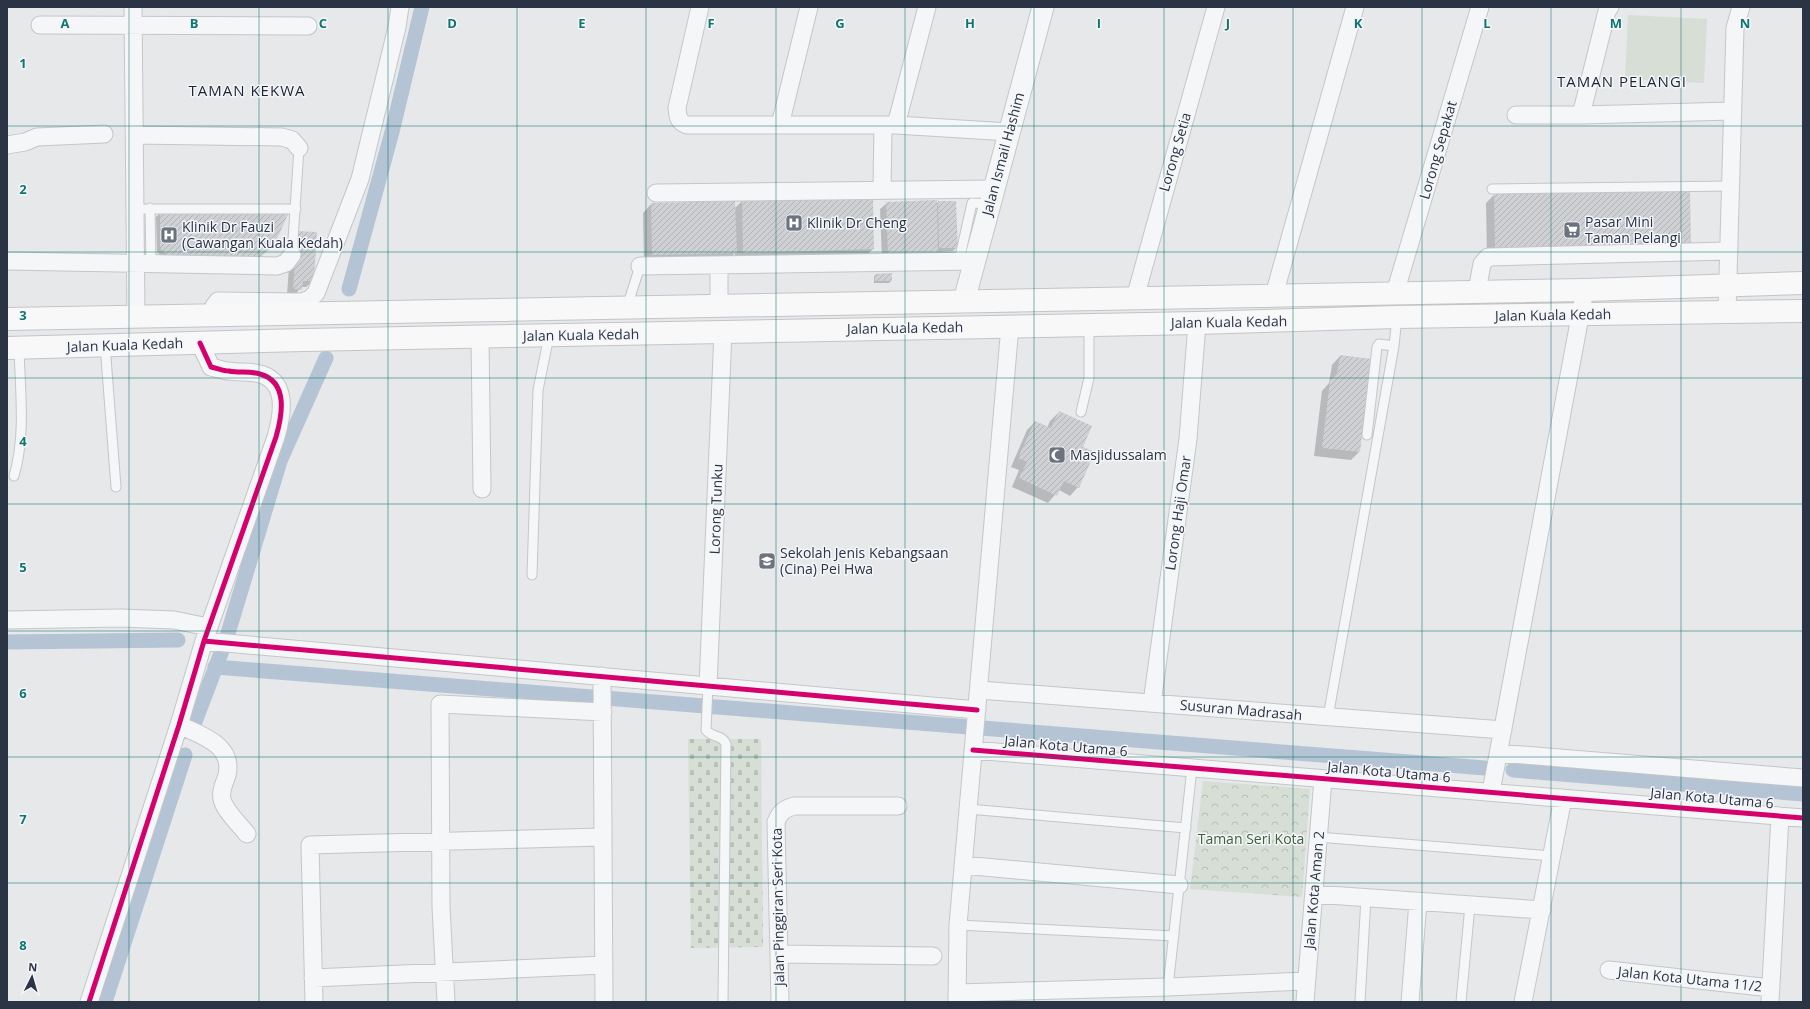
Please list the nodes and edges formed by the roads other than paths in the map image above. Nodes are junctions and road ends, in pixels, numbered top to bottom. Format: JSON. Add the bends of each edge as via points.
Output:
{"nodes":[{"id":1,"x":133,"y":7,"type":"edge"},
{"id":2,"x":400,"y":7,"type":"edge"},
{"id":3,"x":700,"y":7,"type":"edge"},
{"id":4,"x":809,"y":7,"type":"edge"},
{"id":5,"x":927,"y":7,"type":"edge"},
{"id":6,"x":1043,"y":7,"type":"edge"},
{"id":7,"x":1216,"y":7,"type":"edge"},
{"id":8,"x":1355,"y":7,"type":"edge"},
{"id":9,"x":1480,"y":7,"type":"edge"},
{"id":10,"x":1610,"y":7,"type":"edge"},
{"id":11,"x":1741,"y":7,"type":"edge"},
{"id":12,"x":40,"y":25,"type":"dead end"},
{"id":13,"x":133,"y":26,"type":"junction"},
{"id":14,"x":308,"y":26,"type":"dead end"},
{"id":15,"x":1732,"y":111,"type":"junction"},
{"id":16,"x":1516,"y":115,"type":"dead end"},
{"id":17,"x":1581,"y":115,"type":"junction"},
{"id":18,"x":780,"y":125,"type":"junction"},
{"id":19,"x":890,"y":125,"type":"junction"},
{"id":20,"x":1009,"y":132,"type":"junction"},
{"id":21,"x":104,"y":134,"type":"dead end"},
{"id":22,"x":135,"y":135,"type":"junction"},
{"id":23,"x":7,"y":145,"type":"edge"},
{"id":24,"x":298,"y":148,"type":"joint"},
{"id":25,"x":1731,"y":186,"type":"junction"},
{"id":26,"x":882,"y":189,"type":"junction"},
{"id":27,"x":1492,"y":189,"type":"dead end"},
{"id":28,"x":656,"y":193,"type":"dead end"},
{"id":29,"x":992,"y":196,"type":"junction"},
{"id":30,"x":143,"y":208,"type":"junction"},
{"id":31,"x":296,"y":209,"type":"junction"},
{"id":32,"x":1729,"y":251,"type":"junction"},
{"id":33,"x":292,"y":255,"type":"joint"},
{"id":34,"x":7,"y":260,"type":"edge"},
{"id":35,"x":967,"y":261,"type":"junction"},
{"id":36,"x":144,"y":263,"type":"junction"},
{"id":37,"x":640,"y":266,"type":"joint"},
{"id":38,"x":718,"y":266,"type":"junction"},
{"id":39,"x":1803,"y":283,"type":"edge"},
{"id":40,"x":1728,"y":285,"type":"junction"},
{"id":41,"x":1584,"y":290,"type":"junction"},
{"id":42,"x":1477,"y":291,"type":"junction"},
{"id":43,"x":1395,"y":293,"type":"junction"},
{"id":44,"x":1274,"y":295,"type":"junction"},
{"id":45,"x":1135,"y":298,"type":"junction"},
{"id":46,"x":964,"y":301,"type":"junction"},
{"id":47,"x":719,"y":306,"type":"junction"},
{"id":48,"x":627,"y":307,"type":"junction"},
{"id":49,"x":1803,"y":311,"type":"edge"},
{"id":50,"x":1727,"y":312,"type":"junction"},
{"id":51,"x":1580,"y":314,"type":"junction"},
{"id":52,"x":214,"y":315,"type":"junction"},
{"id":53,"x":7,"y":316,"type":"edge"},
{"id":54,"x":136,"y":317,"type":"junction"},
{"id":55,"x":1397,"y":317,"type":"junction"},
{"id":56,"x":1197,"y":323,"type":"junction"},
{"id":57,"x":1089,"y":325,"type":"junction"},
{"id":58,"x":1010,"y":326,"type":"junction"},
{"id":59,"x":723,"y":332,"type":"junction"},
{"id":60,"x":549,"y":336,"type":"junction"},
{"id":61,"x":480,"y":338,"type":"junction"},
{"id":62,"x":200,"y":342,"type":"junction"},
{"id":63,"x":105,"y":345,"type":"junction"},
{"id":64,"x":1394,"y":346,"type":"junction"},
{"id":65,"x":13,"y":348,"type":"edge"},
{"id":66,"x":1081,"y":412,"type":"dead end"},
{"id":67,"x":1367,"y":434,"type":"dead end"},
{"id":68,"x":14,"y":476,"type":"dead end"},
{"id":69,"x":116,"y":487,"type":"dead end"},
{"id":70,"x":482,"y":490,"type":"dead end"},
{"id":71,"x":532,"y":575,"type":"dead end"},
{"id":72,"x":7,"y":620,"type":"edge"},
{"id":73,"x":209,"y":631,"type":"junction"},
{"id":74,"x":979,"y":690,"type":"junction"},
{"id":75,"x":708,"y":693,"type":"junction"},
{"id":76,"x":602,"y":696,"type":"junction"},
{"id":77,"x":1152,"y":703,"type":"junction"},
{"id":78,"x":977,"y":716,"type":"junction"},
{"id":79,"x":1328,"y":717,"type":"junction"},
{"id":80,"x":179,"y":725,"type":"junction"},
{"id":81,"x":1503,"y":730,"type":"junction"},
{"id":82,"x":974,"y":745,"type":"junction"},
{"id":83,"x":1499,"y":753,"type":"junction"},
{"id":84,"x":1192,"y":768,"type":"junction"},
{"id":85,"x":1803,"y":778,"type":"edge"},
{"id":86,"x":1323,"y":779,"type":"junction"},
{"id":87,"x":1491,"y":792,"type":"junction"},
{"id":88,"x":1563,"y":798,"type":"junction"},
{"id":89,"x":898,"y":806,"type":"dead end"},
{"id":90,"x":968,"y":809,"type":"junction"},
{"id":91,"x":1780,"y":816,"type":"junction"},
{"id":92,"x":1803,"y":818,"type":"edge"},
{"id":93,"x":1186,"y":828,"type":"junction"},
{"id":94,"x":247,"y":834,"type":"dead end"},
{"id":95,"x":603,"y":836,"type":"junction"},
{"id":96,"x":1318,"y":837,"type":"junction"},
{"id":97,"x":441,"y":841,"type":"junction"},
{"id":98,"x":1552,"y":856,"type":"junction"},
{"id":99,"x":963,"y":865,"type":"junction"},
{"id":100,"x":1180,"y":885,"type":"junction"},
{"id":101,"x":1314,"y":894,"type":"junction"},
{"id":102,"x":1366,"y":898,"type":"junction"},
{"id":103,"x":1418,"y":902,"type":"junction"},
{"id":104,"x":1470,"y":905,"type":"junction"},
{"id":105,"x":1542,"y":910,"type":"junction"},
{"id":106,"x":958,"y":925,"type":"junction"},
{"id":107,"x":1174,"y":936,"type":"junction"},
{"id":108,"x":779,"y":954,"type":"junction"},
{"id":109,"x":934,"y":956,"type":"dead end"},
{"id":110,"x":604,"y":965,"type":"junction"},
{"id":111,"x":1609,"y":970,"type":"dead end"},
{"id":112,"x":445,"y":973,"type":"junction"},
{"id":113,"x":313,"y":978,"type":"junction"},
{"id":114,"x":1306,"y":981,"type":"junction"},
{"id":115,"x":1168,"y":987,"type":"junction"},
{"id":116,"x":1771,"y":995,"type":"edge"},
{"id":117,"x":957,"y":997,"type":"edge"},
{"id":118,"x":90,"y":1002,"type":"edge"},
{"id":119,"x":314,"y":1002,"type":"edge"},
{"id":120,"x":446,"y":1002,"type":"edge"},
{"id":121,"x":604,"y":1002,"type":"edge"},
{"id":122,"x":723,"y":1002,"type":"edge"},
{"id":123,"x":780,"y":1002,"type":"edge"},
{"id":124,"x":1305,"y":1002,"type":"edge"},
{"id":125,"x":1360,"y":1002,"type":"edge"},
{"id":126,"x":1410,"y":1002,"type":"edge"},
{"id":127,"x":1461,"y":1002,"type":"edge"},
{"id":128,"x":1523,"y":1002,"type":"edge"}],
"edges":[{"from":1,"to":13,"type":"street"},
{"from":2,"to":52,"type":"street","via":[[360,179],[316,292],[310,299],[302,302],[218,301],[214,306]]},
{"from":3,"to":18,"type":"street","via":[[677,108],[681,123]]},
{"from":4,"to":18,"type":"street"},
{"from":5,"to":19,"type":"street"},
{"from":6,"to":20,"type":"street","name":"Jalan Ismail Hashim"},
{"from":7,"to":45,"type":"street","name":"Lorong Setia"},
{"from":8,"to":44,"type":"street"},
{"from":9,"to":43,"type":"street","name":"Lorong Sepakat"},
{"from":10,"to":17,"type":"street"},
{"from":11,"to":15,"type":"street","via":[[1735,28]]},
{"from":12,"to":13,"type":"street"},
{"from":13,"to":14,"type":"street"},
{"from":13,"to":22,"type":"street"},
{"from":15,"to":17,"type":"street"},
{"from":15,"to":25,"type":"street"},
{"from":16,"to":17,"type":"street"},
{"from":18,"to":19,"type":"street"},
{"from":19,"to":20,"type":"street"},
{"from":19,"to":26,"type":"street"},
{"from":20,"to":29,"type":"street","name":"Jalan Ismail Hashim"},
{"from":21,"to":23,"type":"street","via":[[37,137]]},
{"from":22,"to":24,"type":"street","via":[[282,137],[292,140]]},
{"from":22,"to":30,"type":"street"},
{"from":24,"to":31,"type":"lane"},
{"from":25,"to":27,"type":"lane"},
{"from":25,"to":32,"type":"street"},
{"from":26,"to":28,"type":"street"},
{"from":26,"to":29,"type":"street"},
{"from":29,"to":35,"type":"street","name":"Jalan Ismail Hashim"},
{"from":30,"to":31,"type":"lane"},
{"from":30,"to":36,"type":"street"},
{"from":31,"to":33,"type":"lane"},
{"from":32,"to":40,"type":"street"},
{"from":32,"to":42,"type":"street","via":[[1488,257],[1482,264]]},
{"from":33,"to":36,"type":"street","via":[[286,263],[277,266]]},
{"from":34,"to":36,"type":"street"},
{"from":35,"to":38,"type":"street"},
{"from":35,"to":46,"type":"street","name":"Jalan Ismail Hashim"},
{"from":36,"to":54,"type":"street"},
{"from":37,"to":38,"type":"street"},
{"from":37,"to":48,"type":"lane"},
{"from":38,"to":47,"type":"street"},
{"from":39,"to":40,"type":"main road","name":"Jalan Kuala Kedah"},
{"from":40,"to":41,"type":"main road","name":"Jalan Kuala Kedah"},
{"from":40,"to":50,"type":"street"},
{"from":41,"to":42,"type":"main road","name":"Jalan Kuala Kedah"},
{"from":41,"to":51,"type":"street"},
{"from":42,"to":43,"type":"main road","name":"Jalan Kuala Kedah"},
{"from":43,"to":44,"type":"main road","name":"Jalan Kuala Kedah"},
{"from":44,"to":45,"type":"main road","name":"Jalan Kuala Kedah"},
{"from":45,"to":46,"type":"main road","name":"Jalan Kuala Kedah"},
{"from":46,"to":47,"type":"main road","name":"Jalan Kuala Kedah"},
{"from":47,"to":48,"type":"main road","name":"Jalan Kuala Kedah"},
{"from":48,"to":52,"type":"main road","name":"Jalan Kuala Kedah"},
{"from":49,"to":50,"type":"main road","name":"Jalan Kuala Kedah"},
{"from":50,"to":51,"type":"main road","name":"Jalan Kuala Kedah"},
{"from":51,"to":55,"type":"main road","name":"Jalan Kuala Kedah"},
{"from":51,"to":81,"type":"street"},
{"from":52,"to":54,"type":"main road","name":"Jalan Kuala Kedah"},
{"from":53,"to":54,"type":"main road","name":"Jalan Kuala Kedah"},
{"from":55,"to":56,"type":"main road","name":"Jalan Kuala Kedah"},
{"from":55,"to":64,"type":"lane"},
{"from":56,"to":57,"type":"main road","name":"Jalan Kuala Kedah"},
{"from":56,"to":77,"type":"street","name":"Lorong Haji Omar","via":[[1188,439]]},
{"from":57,"to":58,"type":"main road","name":"Jalan Kuala Kedah"},
{"from":57,"to":66,"type":"lane","via":[[1089,378]]},
{"from":58,"to":59,"type":"main road","name":"Jalan Kuala Kedah"},
{"from":58,"to":74,"type":"street"},
{"from":59,"to":60,"type":"main road","name":"Jalan Kuala Kedah"},
{"from":59,"to":75,"type":"street","name":"Lorong Tunku"},
{"from":60,"to":61,"type":"main road","name":"Jalan Kuala Kedah"},
{"from":60,"to":71,"type":"lane","via":[[538,390]]},
{"from":61,"to":62,"type":"main road","name":"Jalan Kuala Kedah"},
{"from":61,"to":70,"type":"street"},
{"from":62,"to":63,"type":"main road","name":"Jalan Kuala Kedah"},
{"from":62,"to":73,"type":"street","via":[[211,367],[228,372],[261,374],[272,381],[279,391],[282,408],[276,437]]},
{"from":63,"to":65,"type":"main road","name":"Jalan Kuala Kedah"},
{"from":63,"to":69,"type":"lane"},
{"from":64,"to":67,"type":"lane","via":[[1382,343],[1377,347]]},
{"from":64,"to":79,"type":"lane"},
{"from":65,"to":68,"type":"lane","via":[[21,438]]},
{"from":72,"to":73,"type":"street","via":[[174,620]]},
{"from":73,"to":76,"type":"street","via":[[229,643]]},
{"from":73,"to":80,"type":"street"},
{"from":74,"to":77,"type":"street","name":"Susuran Madrasah"},
{"from":74,"to":78,"type":"street"},
{"from":75,"to":76,"type":"street"},
{"from":75,"to":78,"type":"street"},
{"from":75,"to":122,"type":"lane","via":[[708,733],[721,737],[726,744]]},
{"from":76,"to":95,"type":"street"},
{"from":76,"to":97,"type":"street","via":[[440,704]]},
{"from":77,"to":79,"type":"street","name":"Susuran Madrasah"},
{"from":78,"to":82,"type":"street"},
{"from":79,"to":81,"type":"street","name":"Susuran Madrasah"},
{"from":80,"to":94,"type":"street","via":[[219,745],[227,755],[229,768],[222,799]]},
{"from":80,"to":118,"type":"street"},
{"from":81,"to":83,"type":"street"},
{"from":82,"to":84,"type":"street","name":"Jalan Kota Utama 6"},
{"from":82,"to":90,"type":"street"},
{"from":83,"to":85,"type":"street"},
{"from":83,"to":87,"type":"street"},
{"from":84,"to":86,"type":"street","name":"Jalan Kota Utama 6"},
{"from":84,"to":93,"type":"lane"},
{"from":86,"to":87,"type":"street","name":"Jalan Kota Utama 6"},
{"from":86,"to":96,"type":"street","name":"Jalan Kota Aman 2"},
{"from":87,"to":88,"type":"street","name":"Jalan Kota Utama 6"},
{"from":88,"to":91,"type":"street","name":"Jalan Kota Utama 6"},
{"from":88,"to":98,"type":"street"},
{"from":89,"to":108,"type":"street","name":"Jalan Pinggiran Seri Kota","via":[[794,806],[784,809],[776,822]]},
{"from":90,"to":93,"type":"lane"},
{"from":90,"to":99,"type":"street"},
{"from":91,"to":92,"type":"street","name":"Jalan Kota Utama 6"},
{"from":91,"to":116,"type":"street"},
{"from":93,"to":100,"type":"lane"},
{"from":95,"to":97,"type":"street"},
{"from":95,"to":110,"type":"street"},
{"from":96,"to":98,"type":"lane"},
{"from":96,"to":101,"type":"street","name":"Jalan Kota Aman 2"},
{"from":97,"to":112,"type":"street"},
{"from":97,"to":113,"type":"street","via":[[310,845]]},
{"from":98,"to":105,"type":"street"},
{"from":99,"to":100,"type":"street"},
{"from":99,"to":106,"type":"street"},
{"from":100,"to":107,"type":"lane"},
{"from":101,"to":102,"type":"street"},
{"from":101,"to":114,"type":"street","name":"Jalan Kota Aman 2"},
{"from":102,"to":103,"type":"street"},
{"from":102,"to":125,"type":"lane"},
{"from":103,"to":104,"type":"street"},
{"from":103,"to":126,"type":"street"},
{"from":104,"to":105,"type":"street"},
{"from":104,"to":127,"type":"lane"},
{"from":105,"to":128,"type":"street"},
{"from":106,"to":107,"type":"lane"},
{"from":106,"to":117,"type":"street"},
{"from":107,"to":115,"type":"lane"},
{"from":108,"to":109,"type":"street"},
{"from":108,"to":123,"type":"street","name":"Jalan Pinggiran Seri Kota"},
{"from":110,"to":112,"type":"street"},
{"from":110,"to":121,"type":"street"},
{"from":111,"to":116,"type":"street","name":"Jalan Kota Utama 11/2"},
{"from":112,"to":113,"type":"street"},
{"from":112,"to":120,"type":"street"},
{"from":113,"to":119,"type":"street"},
{"from":114,"to":115,"type":"street"},
{"from":114,"to":124,"type":"street","name":"Jalan Kota Aman 2"},
{"from":115,"to":117,"type":"street"}]}
